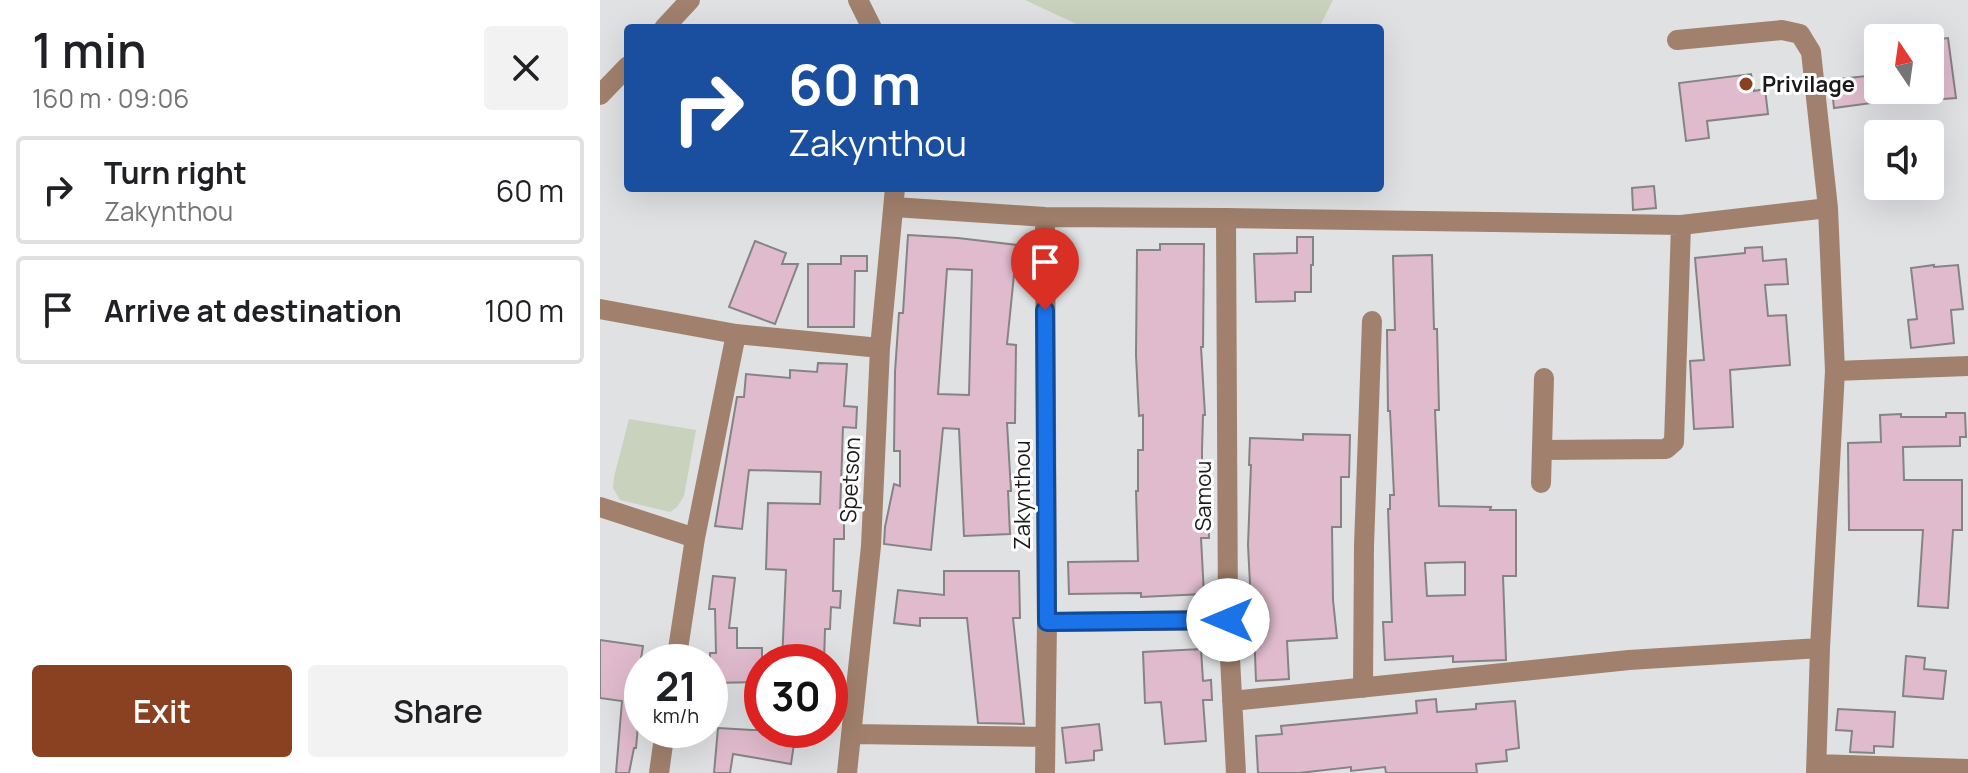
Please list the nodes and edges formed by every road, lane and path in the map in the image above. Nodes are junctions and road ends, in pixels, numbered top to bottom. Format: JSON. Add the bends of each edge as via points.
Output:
{"nodes":[{"id":1,"x":690,"y":0,"type":"edge"},
{"id":2,"x":858,"y":0,"type":"edge"},
{"id":3,"x":668,"y":24,"type":"edge"},
{"id":4,"x":870,"y":24,"type":"edge"},
{"id":5,"x":1677,"y":40,"type":"dead end"},
{"id":6,"x":624,"y":70,"type":"edge"},
{"id":7,"x":600,"y":95,"type":"edge"},
{"id":8,"x":895,"y":198,"type":"edge"},
{"id":9,"x":1828,"y":208,"type":"junction"},
{"id":10,"x":1045,"y":217,"type":"junction"},
{"id":11,"x":1226,"y":218,"type":"junction"},
{"id":12,"x":1681,"y":225,"type":"junction"},
{"id":13,"x":600,"y":309,"type":"edge"},
{"id":14,"x":1372,"y":321,"type":"dead end"},
{"id":15,"x":736,"y":334,"type":"junction"},
{"id":16,"x":880,"y":348,"type":"junction"},
{"id":17,"x":1968,"y":366,"type":"edge"},
{"id":18,"x":1835,"y":371,"type":"junction"},
{"id":19,"x":1544,"y":378,"type":"dead end"},
{"id":20,"x":1542,"y":450,"type":"junction"},
{"id":21,"x":1541,"y":483,"type":"dead end"},
{"id":22,"x":600,"y":507,"type":"edge"},
{"id":23,"x":695,"y":538,"type":"junction"},
{"id":24,"x":1228,"y":620,"type":"junction"},
{"id":25,"x":1047,"y":622,"type":"junction"},
{"id":26,"x":679,"y":644,"type":"edge"},
{"id":27,"x":1820,"y":648,"type":"junction"},
{"id":28,"x":1363,"y":688,"type":"junction"},
{"id":29,"x":1232,"y":701,"type":"junction"},
{"id":30,"x":852,"y":734,"type":"junction"},
{"id":31,"x":1045,"y":737,"type":"junction"},
{"id":32,"x":662,"y":748,"type":"edge"},
{"id":33,"x":1816,"y":768,"type":"edge"},
{"id":34,"x":1968,"y":769,"type":"edge"},
{"id":35,"x":659,"y":773,"type":"edge"},
{"id":36,"x":847,"y":773,"type":"edge"},
{"id":37,"x":1045,"y":773,"type":"edge"},
{"id":38,"x":1236,"y":773,"type":"edge"}],
"edges":[{"from":1,"to":3,"type":"street"},
{"from":2,"to":4,"type":"street"},
{"from":5,"to":9,"type":"street","via":[[1782,30],[1800,34],[1811,52]]},
{"from":6,"to":7,"type":"street"},
{"from":8,"to":10,"type":"street"},
{"from":8,"to":16,"type":"street","name":"Spetson"},
{"from":9,"to":12,"type":"street"},
{"from":9,"to":18,"type":"street"},
{"from":10,"to":11,"type":"street"},
{"from":10,"to":25,"type":"street","name":"Zakynthou"},
{"from":11,"to":12,"type":"street"},
{"from":11,"to":24,"type":"street","name":"Samou"},
{"from":12,"to":20,"type":"street","via":[[1674,442],[1666,449]]},
{"from":13,"to":15,"type":"street"},
{"from":14,"to":28,"type":"street"},
{"from":15,"to":16,"type":"street"},
{"from":15,"to":23,"type":"street"},
{"from":16,"to":30,"type":"street","name":"Spetson","via":[[871,546]]},
{"from":17,"to":18,"type":"street"},
{"from":18,"to":27,"type":"street"},
{"from":19,"to":20,"type":"street"},
{"from":20,"to":21,"type":"street"},
{"from":22,"to":23,"type":"street"},
{"from":23,"to":26,"type":"street"},
{"from":24,"to":25,"type":"street"},
{"from":24,"to":29,"type":"street","name":"Samou"},
{"from":25,"to":31,"type":"street","name":"Zakynthou"},
{"from":27,"to":28,"type":"street","via":[[1629,660]]},
{"from":27,"to":33,"type":"street"},
{"from":28,"to":29,"type":"street"},
{"from":29,"to":38,"type":"street","name":"Samou"},
{"from":30,"to":31,"type":"street"},
{"from":30,"to":36,"type":"street","name":"Spetson"},
{"from":31,"to":37,"type":"street","name":"Zakynthou"},
{"from":32,"to":35,"type":"street"},
{"from":33,"to":34,"type":"street"}]}
